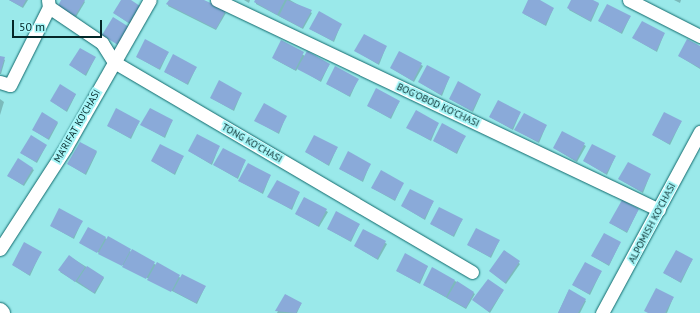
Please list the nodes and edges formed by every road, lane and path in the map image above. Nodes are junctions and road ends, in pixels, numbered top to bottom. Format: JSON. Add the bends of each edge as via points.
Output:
{"nodes":[{"id":1,"x":150,"y":0,"type":"edge"},
{"id":2,"x":217,"y":0,"type":"edge"},
{"id":3,"x":629,"y":0,"type":"edge"},
{"id":4,"x":49,"y":4,"type":"edge"},
{"id":5,"x":700,"y":36,"type":"edge"},
{"id":6,"x":114,"y":62,"type":"junction"},
{"id":7,"x":0,"y":82,"type":"edge"},
{"id":8,"x":700,"y":132,"type":"edge"},
{"id":9,"x":659,"y":210,"type":"junction"},
{"id":10,"x":0,"y":249,"type":"edge"},
{"id":11,"x":472,"y":272,"type":"dead end"},
{"id":12,"x":0,"y":311,"type":"edge"},
{"id":13,"x":2,"y":313,"type":"edge"},
{"id":14,"x":602,"y":313,"type":"edge"}],
"edges":[{"from":1,"to":6,"type":"street","name":"MA'RIFAT KO'CHASI"},
{"from":2,"to":9,"type":"street","name":"BOG'OBOD KO'CHASI"},
{"from":3,"to":5,"type":"street"},
{"from":4,"to":6,"type":"street","name":"TONG KO'CHASI","via":[[102,43]]},
{"from":4,"to":7,"type":"street","via":[[10,85]]},
{"from":6,"to":10,"type":"street","name":"MA'RIFAT KO'CHASI","via":[[66,147]]},
{"from":6,"to":11,"type":"street","name":"TONG KO'CHASI"},
{"from":8,"to":9,"type":"street","name":"ALPOMISH KO'CHASI"},
{"from":9,"to":14,"type":"street","name":"ALPOMISH KO'CHASI"},
{"from":12,"to":13,"type":"main road"}]}
